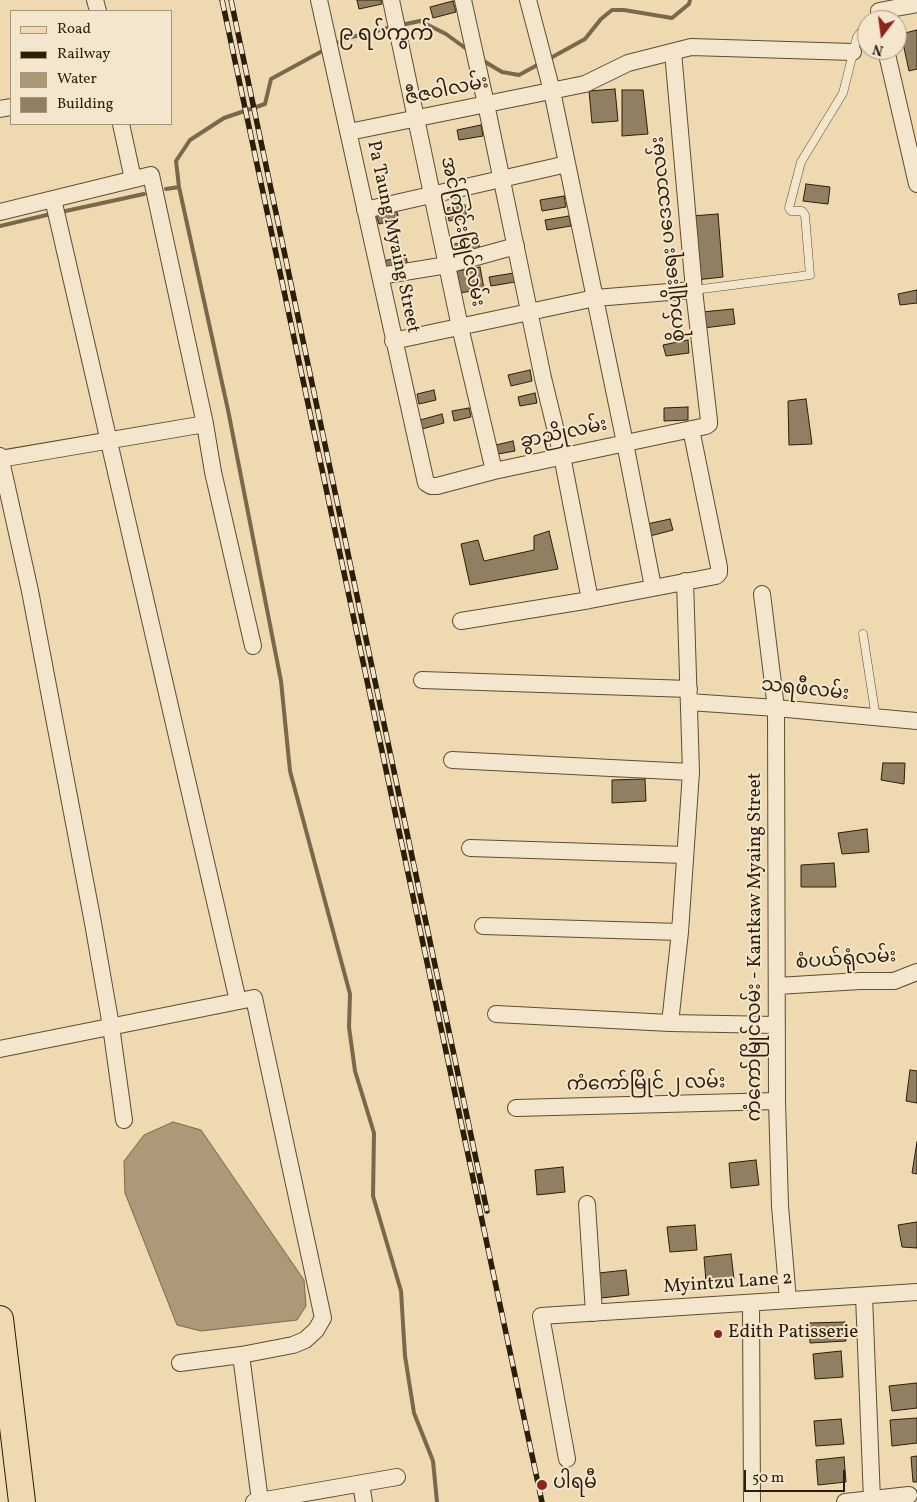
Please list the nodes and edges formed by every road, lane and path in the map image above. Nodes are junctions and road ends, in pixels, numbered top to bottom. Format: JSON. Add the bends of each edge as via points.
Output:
{"nodes":[{"id":1,"x":319,"y":0,"type":"edge"},
{"id":2,"x":391,"y":0,"type":"edge"},
{"id":3,"x":463,"y":0,"type":"edge"},
{"id":4,"x":528,"y":0,"type":"edge"},
{"id":5,"x":917,"y":4,"type":"edge"},
{"id":6,"x":888,"y":10,"type":"edge"},
{"id":7,"x":857,"y":37,"type":"edge"},
{"id":8,"x":673,"y":52,"type":"junction"},
{"id":9,"x":853,"y":52,"type":"junction"},
{"id":10,"x":889,"y":60,"type":"edge"},
{"id":11,"x":552,"y":91,"type":"junction"},
{"id":12,"x":486,"y":104,"type":"junction"},
{"id":13,"x":417,"y":119,"type":"junction"},
{"id":14,"x":121,"y":125,"type":"edge"},
{"id":15,"x":911,"y":128,"type":"edge"},
{"id":16,"x":349,"y":132,"type":"junction"},
{"id":17,"x":567,"y":164,"type":"junction"},
{"id":18,"x":133,"y":179,"type":"junction"},
{"id":19,"x":502,"y":179,"type":"junction"},
{"id":20,"x":917,"y":184,"type":"edge"},
{"id":21,"x":433,"y":195,"type":"junction"},
{"id":22,"x":53,"y":199,"type":"junction"},
{"id":23,"x":365,"y":210,"type":"junction"},
{"id":24,"x":0,"y":212,"type":"edge"},
{"id":25,"x":516,"y":246,"type":"junction"},
{"id":26,"x":447,"y":265,"type":"junction"},
{"id":27,"x":380,"y":276,"type":"junction"},
{"id":28,"x":694,"y":290,"type":"junction"},
{"id":29,"x":595,"y":298,"type":"junction"},
{"id":30,"x":529,"y":312,"type":"junction"},
{"id":31,"x":460,"y":326,"type":"junction"},
{"id":32,"x":393,"y":341,"type":"junction"},
{"id":33,"x":710,"y":422,"type":"joint"},
{"id":34,"x":205,"y":424,"type":"junction"},
{"id":35,"x":691,"y":429,"type":"junction"},
{"id":36,"x":109,"y":439,"type":"junction"},
{"id":37,"x":625,"y":442,"type":"junction"},
{"id":38,"x":562,"y":456,"type":"junction"},
{"id":39,"x":0,"y":458,"type":"edge"},
{"id":40,"x":494,"y":471,"type":"junction"},
{"id":41,"x":426,"y":483,"type":"joint"},
{"id":42,"x":686,"y":581,"type":"junction"},
{"id":43,"x":653,"y":587,"type":"junction"},
{"id":44,"x":762,"y":594,"type":"dead end"},
{"id":45,"x":590,"y":600,"type":"junction"},
{"id":46,"x":461,"y":621,"type":"dead end"},
{"id":47,"x":863,"y":634,"type":"dead end"},
{"id":48,"x":253,"y":646,"type":"dead end"},
{"id":49,"x":422,"y":680,"type":"dead end"},
{"id":50,"x":689,"y":695,"type":"junction"},
{"id":51,"x":776,"y":708,"type":"junction"},
{"id":52,"x":876,"y":718,"type":"junction"},
{"id":53,"x":917,"y":721,"type":"edge"},
{"id":54,"x":452,"y":760,"type":"dead end"},
{"id":55,"x":691,"y":772,"type":"junction"},
{"id":56,"x":470,"y":848,"type":"dead end"},
{"id":57,"x":685,"y":855,"type":"junction"},
{"id":58,"x":483,"y":926,"type":"dead end"},
{"id":59,"x":680,"y":932,"type":"junction"},
{"id":60,"x":917,"y":972,"type":"edge"},
{"id":61,"x":777,"y":986,"type":"junction"},
{"id":62,"x":246,"y":1000,"type":"junction"},
{"id":63,"x":496,"y":1014,"type":"dead end"},
{"id":64,"x":670,"y":1023,"type":"junction"},
{"id":65,"x":776,"y":1025,"type":"junction"},
{"id":66,"x":111,"y":1026,"type":"junction"},
{"id":67,"x":0,"y":1049,"type":"edge"},
{"id":68,"x":777,"y":1102,"type":"junction"},
{"id":69,"x":516,"y":1108,"type":"dead end"},
{"id":70,"x":124,"y":1120,"type":"dead end"},
{"id":71,"x":587,"y":1204,"type":"dead end"},
{"id":72,"x":917,"y":1292,"type":"edge"},
{"id":73,"x":864,"y":1296,"type":"junction"},
{"id":74,"x":788,"y":1300,"type":"junction"},
{"id":75,"x":751,"y":1303,"type":"junction"},
{"id":76,"x":594,"y":1313,"type":"junction"},
{"id":77,"x":0,"y":1319,"type":"edge"},
{"id":78,"x":241,"y":1355,"type":"junction"},
{"id":79,"x":180,"y":1363,"type":"dead end"},
{"id":80,"x":3,"y":1379,"type":"edge"},
{"id":81,"x":567,"y":1459,"type":"dead end"},
{"id":82,"x":397,"y":1477,"type":"dead end"},
{"id":83,"x":361,"y":1484,"type":"junction"},
{"id":84,"x":909,"y":1495,"type":"dead end"},
{"id":85,"x":872,"y":1500,"type":"junction"},
{"id":86,"x":257,"y":1501,"type":"edge"},
{"id":87,"x":22,"y":1502,"type":"edge"},
{"id":88,"x":364,"y":1502,"type":"edge"},
{"id":89,"x":752,"y":1502,"type":"edge"},
{"id":90,"x":845,"y":1502,"type":"edge"}],
"edges":[{"from":1,"to":16,"type":"street","name":"Pa Taung Myaing Street"},
{"from":2,"to":13,"type":"street","name":"အင်ကြင်းမြိုင်လမ်း"},
{"from":3,"to":12,"type":"street"},
{"from":4,"to":11,"type":"street"},
{"from":5,"to":6,"type":"street"},
{"from":7,"to":9,"type":"lane"},
{"from":8,"to":9,"type":"street","name":"ဇီဇဝါလမ်း","via":[[691,47]]},
{"from":8,"to":11,"type":"street","name":"ဇီဇဝါလမ်း","via":[[628,63],[584,84]]},
{"from":8,"to":28,"type":"street","name":"စိုက်ပျိုးရေး ပဒေသာလမ်း"},
{"from":9,"to":28,"type":"lane","via":[[843,93],[801,162],[789,208],[805,215],[810,275]]},
{"from":10,"to":15,"type":"street"},
{"from":11,"to":12,"type":"street","name":"ဇီဇဝါလမ်း"},
{"from":11,"to":17,"type":"street"},
{"from":12,"to":13,"type":"street","name":"ဇီဇဝါလမ်း"},
{"from":12,"to":19,"type":"street"},
{"from":13,"to":16,"type":"street","name":"ဇီဇဝါလမ်း"},
{"from":13,"to":21,"type":"street","name":"အင်ကြင်းမြိုင်လမ်း"},
{"from":14,"to":18,"type":"street"},
{"from":15,"to":20,"type":"street"},
{"from":16,"to":23,"type":"street","name":"Pa Taung Myaing Street"},
{"from":17,"to":19,"type":"street"},
{"from":17,"to":29,"type":"street"},
{"from":18,"to":22,"type":"street"},
{"from":18,"to":34,"type":"street","via":[[151,175]]},
{"from":19,"to":21,"type":"street"},
{"from":19,"to":25,"type":"street"},
{"from":21,"to":23,"type":"street"},
{"from":21,"to":26,"type":"street","name":"အင်ကြင်းမြိုင်လမ်း"},
{"from":22,"to":24,"type":"street"},
{"from":22,"to":36,"type":"street"},
{"from":23,"to":27,"type":"street","name":"Pa Taung Myaing Street"},
{"from":25,"to":26,"type":"street"},
{"from":25,"to":30,"type":"street"},
{"from":26,"to":27,"type":"street"},
{"from":26,"to":31,"type":"street","name":"အင်ကြင်းမြိုင်လမ်း"},
{"from":27,"to":32,"type":"street","name":"Pa Taung Myaing Street"},
{"from":28,"to":29,"type":"street"},
{"from":28,"to":33,"type":"street","name":"စိုက်ပျိုးရေး ပဒေသာလမ်း"},
{"from":29,"to":30,"type":"street"},
{"from":29,"to":37,"type":"street"},
{"from":30,"to":31,"type":"street"},
{"from":30,"to":38,"type":"street"},
{"from":31,"to":32,"type":"street"},
{"from":31,"to":40,"type":"street","name":"အင်ကြင်းမြိုင်လမ်း"},
{"from":32,"to":41,"type":"street","name":"Pa Taung Myaing Street"},
{"from":33,"to":35,"type":"street","name":"ခွာညိုလမ်း"},
{"from":34,"to":36,"type":"street"},
{"from":34,"to":48,"type":"street"},
{"from":35,"to":37,"type":"street","name":"ခွာညိုလမ်း"},
{"from":35,"to":42,"type":"street","via":[[719,573]]},
{"from":36,"to":39,"type":"street"},
{"from":36,"to":62,"type":"street"},
{"from":37,"to":38,"type":"street","name":"ခွာညိုလမ်း"},
{"from":37,"to":43,"type":"street"},
{"from":38,"to":40,"type":"street","name":"ခွာညိုလမ်း"},
{"from":38,"to":45,"type":"street"},
{"from":39,"to":66,"type":"street","via":[[30,591]]},
{"from":40,"to":41,"type":"street","name":"ခွာညိုလမ်း","via":[[437,486]]},
{"from":42,"to":43,"type":"street"},
{"from":42,"to":50,"type":"street"},
{"from":43,"to":45,"type":"street"},
{"from":44,"to":51,"type":"street","name":"ကံကော်မြိုင်လမ်း - Kantkaw Myaing Street"},
{"from":45,"to":46,"type":"street"},
{"from":47,"to":52,"type":"lane"},
{"from":49,"to":50,"type":"street","name":"သရဖီလမ်း"},
{"from":50,"to":51,"type":"street","name":"သရဖီလမ်း"},
{"from":50,"to":55,"type":"street"},
{"from":51,"to":52,"type":"street","name":"သရဖီလမ်း"},
{"from":51,"to":61,"type":"street","name":"ကံကော်မြိုင်လမ်း - Kantkaw Myaing Street"},
{"from":52,"to":53,"type":"street","name":"သရဖီလမ်း"},
{"from":54,"to":55,"type":"street"},
{"from":55,"to":57,"type":"street"},
{"from":56,"to":57,"type":"street"},
{"from":57,"to":59,"type":"street"},
{"from":58,"to":59,"type":"street"},
{"from":59,"to":64,"type":"street"},
{"from":60,"to":61,"type":"street","name":"စံပယ်ရုံလမ်း","via":[[894,981]]},
{"from":61,"to":65,"type":"street","name":"ကံကော်မြိုင်လမ်း - Kantkaw Myaing Street"},
{"from":62,"to":66,"type":"street"},
{"from":62,"to":78,"type":"street","via":[[323,1318],[316,1330],[294,1345]]},
{"from":63,"to":64,"type":"street"},
{"from":64,"to":65,"type":"street"},
{"from":65,"to":68,"type":"street","name":"ကံကော်မြိုင်လမ်း - Kantkaw Myaing Street"},
{"from":66,"to":67,"type":"street"},
{"from":66,"to":70,"type":"street"},
{"from":68,"to":69,"type":"street","name":"ကံကော်မြိုင် ၂ လမ်း"},
{"from":68,"to":74,"type":"street","name":"ကံကော်မြိုင်လမ်း - Kantkaw Myaing Street","via":[[780,1206]]},
{"from":71,"to":76,"type":"street"},
{"from":72,"to":73,"type":"street","name":"Myintzu Lane 2"},
{"from":73,"to":74,"type":"street","name":"Myintzu Lane 2"},
{"from":73,"to":85,"type":"street"},
{"from":74,"to":75,"type":"street","name":"Myintzu Lane 2"},
{"from":75,"to":76,"type":"street","name":"Myintzu Lane 2"},
{"from":75,"to":89,"type":"street"},
{"from":76,"to":81,"type":"street","name":"Myintzu Lane 2","via":[[542,1316]]},
{"from":77,"to":80,"type":"main road"},
{"from":78,"to":79,"type":"street"},
{"from":78,"to":86,"type":"street"},
{"from":80,"to":87,"type":"main road"},
{"from":82,"to":83,"type":"street"},
{"from":83,"to":86,"type":"street"},
{"from":83,"to":88,"type":"street"},
{"from":84,"to":85,"type":"street"},
{"from":85,"to":90,"type":"street"}]}
